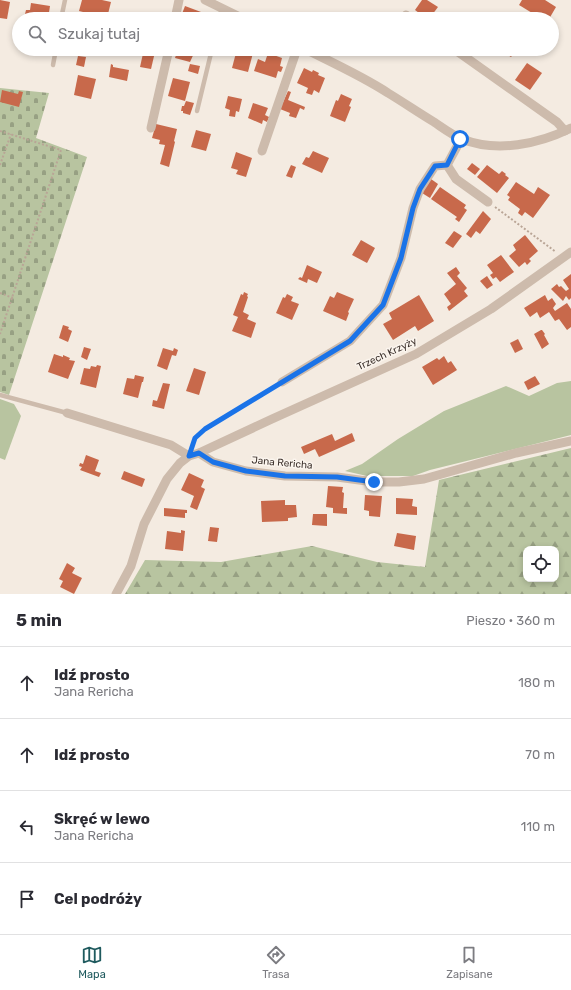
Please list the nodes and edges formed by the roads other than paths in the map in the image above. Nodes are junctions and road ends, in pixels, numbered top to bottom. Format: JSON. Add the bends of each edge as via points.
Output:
{"nodes":[{"id":1,"x":65,"y":0,"type":"edge"},
{"id":2,"x":180,"y":0,"type":"edge"},
{"id":3,"x":205,"y":0,"type":"edge"},
{"id":4,"x":222,"y":8,"type":"junction"},
{"id":5,"x":62,"y":12,"type":"edge"},
{"id":6,"x":177,"y":12,"type":"edge"},
{"id":7,"x":221,"y":12,"type":"edge"},
{"id":8,"x":230,"y":12,"type":"edge"},
{"id":9,"x":55,"y":56,"type":"edge"},
{"id":10,"x":167,"y":56,"type":"edge"},
{"id":11,"x":210,"y":56,"type":"edge"},
{"id":12,"x":295,"y":56,"type":"edge"},
{"id":13,"x":319,"y":56,"type":"edge"},
{"id":14,"x":464,"y":56,"type":"edge"},
{"id":15,"x":53,"y":65,"type":"dead end"},
{"id":16,"x":197,"y":111,"type":"dead end"},
{"id":17,"x":151,"y":128,"type":"dead end"},
{"id":18,"x":568,"y":130,"type":"edge"},
{"id":19,"x":460,"y":139,"type":"junction"},
{"id":20,"x":262,"y":151,"type":"dead end"},
{"id":21,"x":447,"y":165,"type":"junction"},
{"id":22,"x":488,"y":202,"type":"road end"},
{"id":23,"x":567,"y":254,"type":"edge"},
{"id":24,"x":282,"y":382,"type":"road end"},
{"id":25,"x":0,"y":395,"type":"edge"},
{"id":26,"x":67,"y":413,"type":"joint"},
{"id":27,"x":571,"y":441,"type":"edge"},
{"id":28,"x":199,"y":453,"type":"junction"},
{"id":29,"x":189,"y":456,"type":"junction"},
{"id":30,"x":116,"y":594,"type":"edge"}],
"edges":[{"from":1,"to":5,"type":"lane"},
{"from":2,"to":6,"type":"street"},
{"from":3,"to":4,"type":"street"},
{"from":4,"to":7,"type":"lane"},
{"from":4,"to":8,"type":"street"},
{"from":9,"to":15,"type":"lane"},
{"from":10,"to":17,"type":"street"},
{"from":11,"to":16,"type":"lane"},
{"from":12,"to":20,"type":"street"},
{"from":13,"to":19,"type":"street","via":[[361,77]]},
{"from":14,"to":18,"type":"street"},
{"from":18,"to":19,"type":"street","via":[[548,138],[516,145],[481,145]]},
{"from":19,"to":21,"type":"street"},
{"from":21,"to":22,"type":"street","via":[[456,179]]},
{"from":21,"to":24,"type":"street","via":[[435,166],[420,189],[401,258],[383,305],[350,341]]},
{"from":23,"to":28,"type":"street","name":"Trzech Krzyży","via":[[491,309],[416,354]]},
{"from":25,"to":26,"type":"lane"},
{"from":26,"to":29,"type":"street","via":[[171,445]]},
{"from":27,"to":28,"type":"street","name":"Jana Rericha","via":[[516,453],[424,479],[399,482],[285,476],[246,471],[213,462]]},
{"from":28,"to":29,"type":"street"},
{"from":29,"to":30,"type":"street","via":[[167,479],[144,524],[131,566]]}]}
